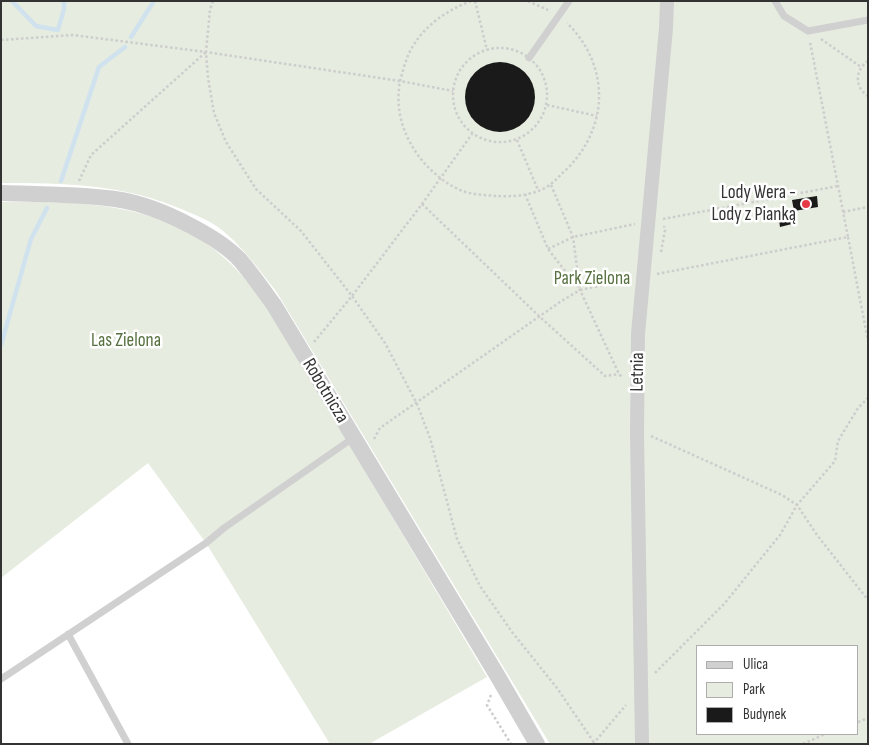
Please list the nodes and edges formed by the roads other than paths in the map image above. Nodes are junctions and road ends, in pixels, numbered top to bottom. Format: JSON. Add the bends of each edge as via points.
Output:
{"nodes":[{"id":1,"x":569,"y":1,"type":"edge"},
{"id":2,"x":667,"y":1,"type":"edge"},
{"id":3,"x":776,"y":1,"type":"edge"},
{"id":4,"x":868,"y":20,"type":"edge"},
{"id":5,"x":529,"y":58,"type":"road end"},
{"id":6,"x":1,"y":194,"type":"edge"},
{"id":7,"x":357,"y":444,"type":"junction"},
{"id":8,"x":68,"y":634,"type":"junction"},
{"id":9,"x":1,"y":679,"type":"edge"},
{"id":10,"x":128,"y":744,"type":"edge"},
{"id":11,"x":537,"y":744,"type":"edge"},
{"id":12,"x":642,"y":744,"type":"edge"}],
"edges":[{"from":1,"to":5,"type":"lane"},
{"from":2,"to":12,"type":"street","name":"Letnia","via":[[638,334]]},
{"from":3,"to":4,"type":"lane","via":[[784,16],[808,31]]},
{"from":6,"to":7,"type":"street","name":"Robotnicza","via":[[116,199],[174,217],[215,240],[239,260],[274,305]]},
{"from":7,"to":8,"type":"lane","via":[[224,528]]},
{"from":7,"to":11,"type":"street","name":"Robotnicza"},
{"from":8,"to":9,"type":"lane"},
{"from":8,"to":10,"type":"lane"}]}
